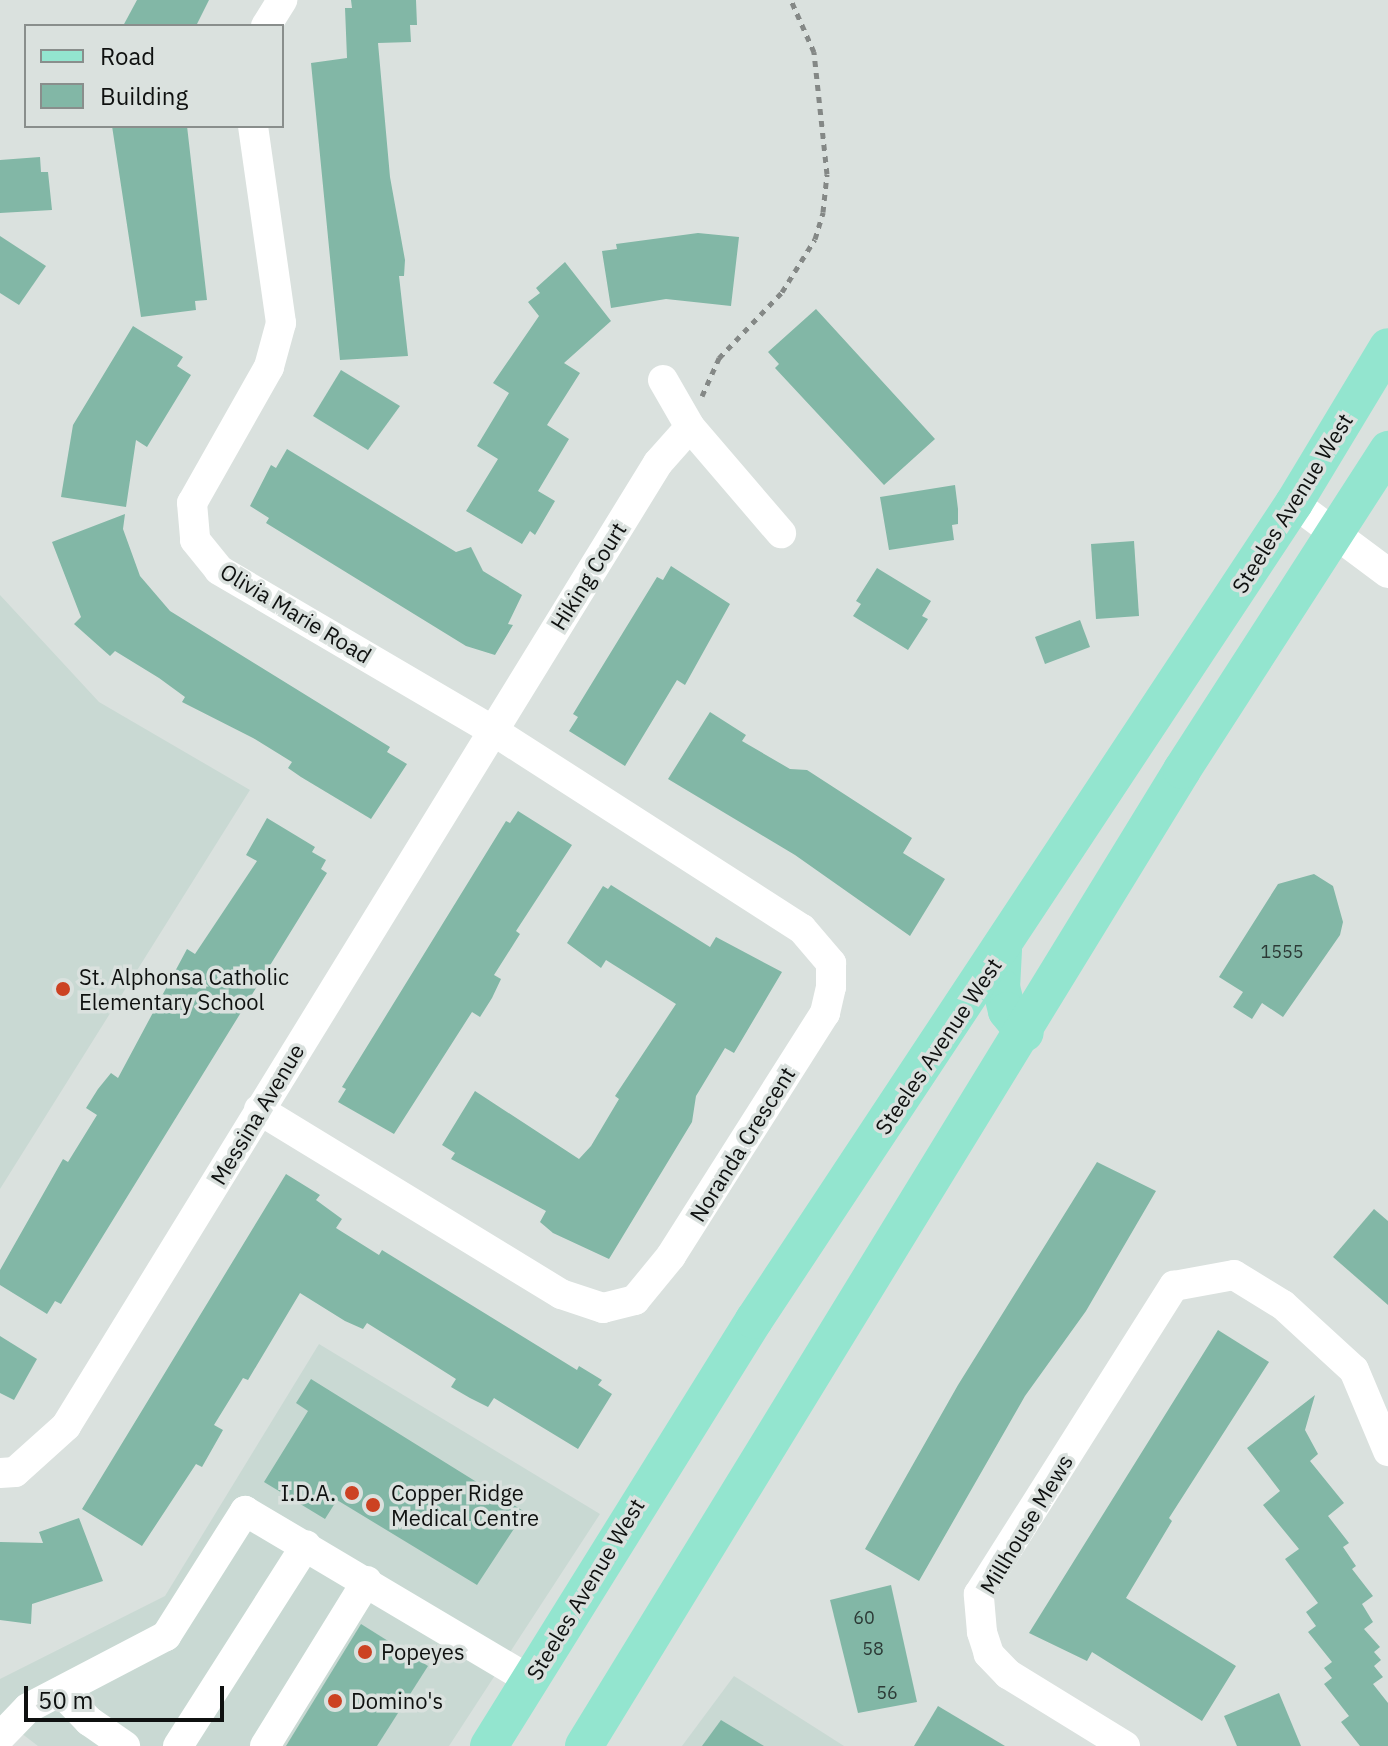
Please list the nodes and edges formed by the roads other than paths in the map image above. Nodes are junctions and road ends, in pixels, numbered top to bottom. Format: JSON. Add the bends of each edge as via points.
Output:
{"nodes":[{"id":1,"x":282,"y":0,"type":"edge"},
{"id":2,"x":267,"y":24,"type":"edge"},
{"id":3,"x":253,"y":128,"type":"edge"},
{"id":4,"x":1388,"y":347,"type":"edge"},
{"id":5,"x":663,"y":380,"type":"dead end"},
{"id":6,"x":690,"y":427,"type":"junction"},
{"id":7,"x":1388,"y":450,"type":"edge"},
{"id":8,"x":1294,"y":503,"type":"junction"},
{"id":9,"x":1337,"y":532,"type":"junction"},
{"id":10,"x":781,"y":533,"type":"dead end"},
{"id":11,"x":1388,"y":573,"type":"edge"},
{"id":12,"x":492,"y":730,"type":"junction"},
{"id":13,"x":1003,"y":950,"type":"junction"},
{"id":14,"x":1025,"y":1033,"type":"junction"},
{"id":15,"x":259,"y":1110,"type":"junction"},
{"id":16,"x":1388,"y":1451,"type":"edge"},
{"id":17,"x":0,"y":1473,"type":"edge"},
{"id":18,"x":306,"y":1545,"type":"junction"},
{"id":19,"x":367,"y":1581,"type":"junction"},
{"id":20,"x":530,"y":1680,"type":"junction"},
{"id":21,"x":62,"y":1693,"type":"junction"},
{"id":22,"x":0,"y":1737,"type":"edge"},
{"id":23,"x":125,"y":1746,"type":"edge"},
{"id":24,"x":178,"y":1746,"type":"edge"},
{"id":25,"x":265,"y":1746,"type":"edge"},
{"id":26,"x":489,"y":1746,"type":"edge"},
{"id":27,"x":584,"y":1746,"type":"edge"},
{"id":28,"x":1125,"y":1746,"type":"edge"}],
"edges":[{"from":1,"to":2,"type":"street"},
{"from":3,"to":12,"type":"street","name":"Olivia Marie Road","via":[[281,323],[269,367],[192,503],[195,540],[219,570]]},
{"from":4,"to":8,"type":"main road","name":"Steeles Avenue West"},
{"from":5,"to":6,"type":"street"},
{"from":6,"to":10,"type":"street"},
{"from":6,"to":12,"type":"street","name":"Hiking Court","via":[[658,463]]},
{"from":7,"to":9,"type":"main road"},
{"from":8,"to":9,"type":"street"},
{"from":8,"to":13,"type":"main road","name":"Steeles Avenue West"},
{"from":9,"to":11,"type":"street"},
{"from":9,"to":14,"type":"main road","via":[[1182,770]]},
{"from":12,"to":15,"type":"street","name":"Messina Avenue"},
{"from":12,"to":15,"type":"street","name":"Noranda Crescent","via":[[802,929],[831,963],[825,1013],[671,1256],[635,1300],[603,1308],[561,1294]]},
{"from":13,"to":14,"type":"main road","via":[[1001,987],[1007,1011]]},
{"from":13,"to":20,"type":"main road","name":"Steeles Avenue West","via":[[754,1320]]},
{"from":14,"to":27,"type":"main road"},
{"from":15,"to":17,"type":"street","name":"Messina Avenue","via":[[66,1426],[15,1472]]},
{"from":16,"to":28,"type":"street","name":"Millhouse Mews","via":[[1354,1370],[1283,1305],[1234,1275],[1174,1286],[979,1594],[989,1654],[1008,1674]]},
{"from":18,"to":19,"type":"street"},
{"from":18,"to":21,"type":"street","via":[[245,1511],[166,1636]]},
{"from":18,"to":24,"type":"street"},
{"from":19,"to":20,"type":"street"},
{"from":19,"to":25,"type":"street"},
{"from":20,"to":26,"type":"main road","name":"Steeles Avenue West"},
{"from":21,"to":22,"type":"street","via":[[28,1708]]},
{"from":21,"to":23,"type":"street","via":[[89,1721]]}]}
